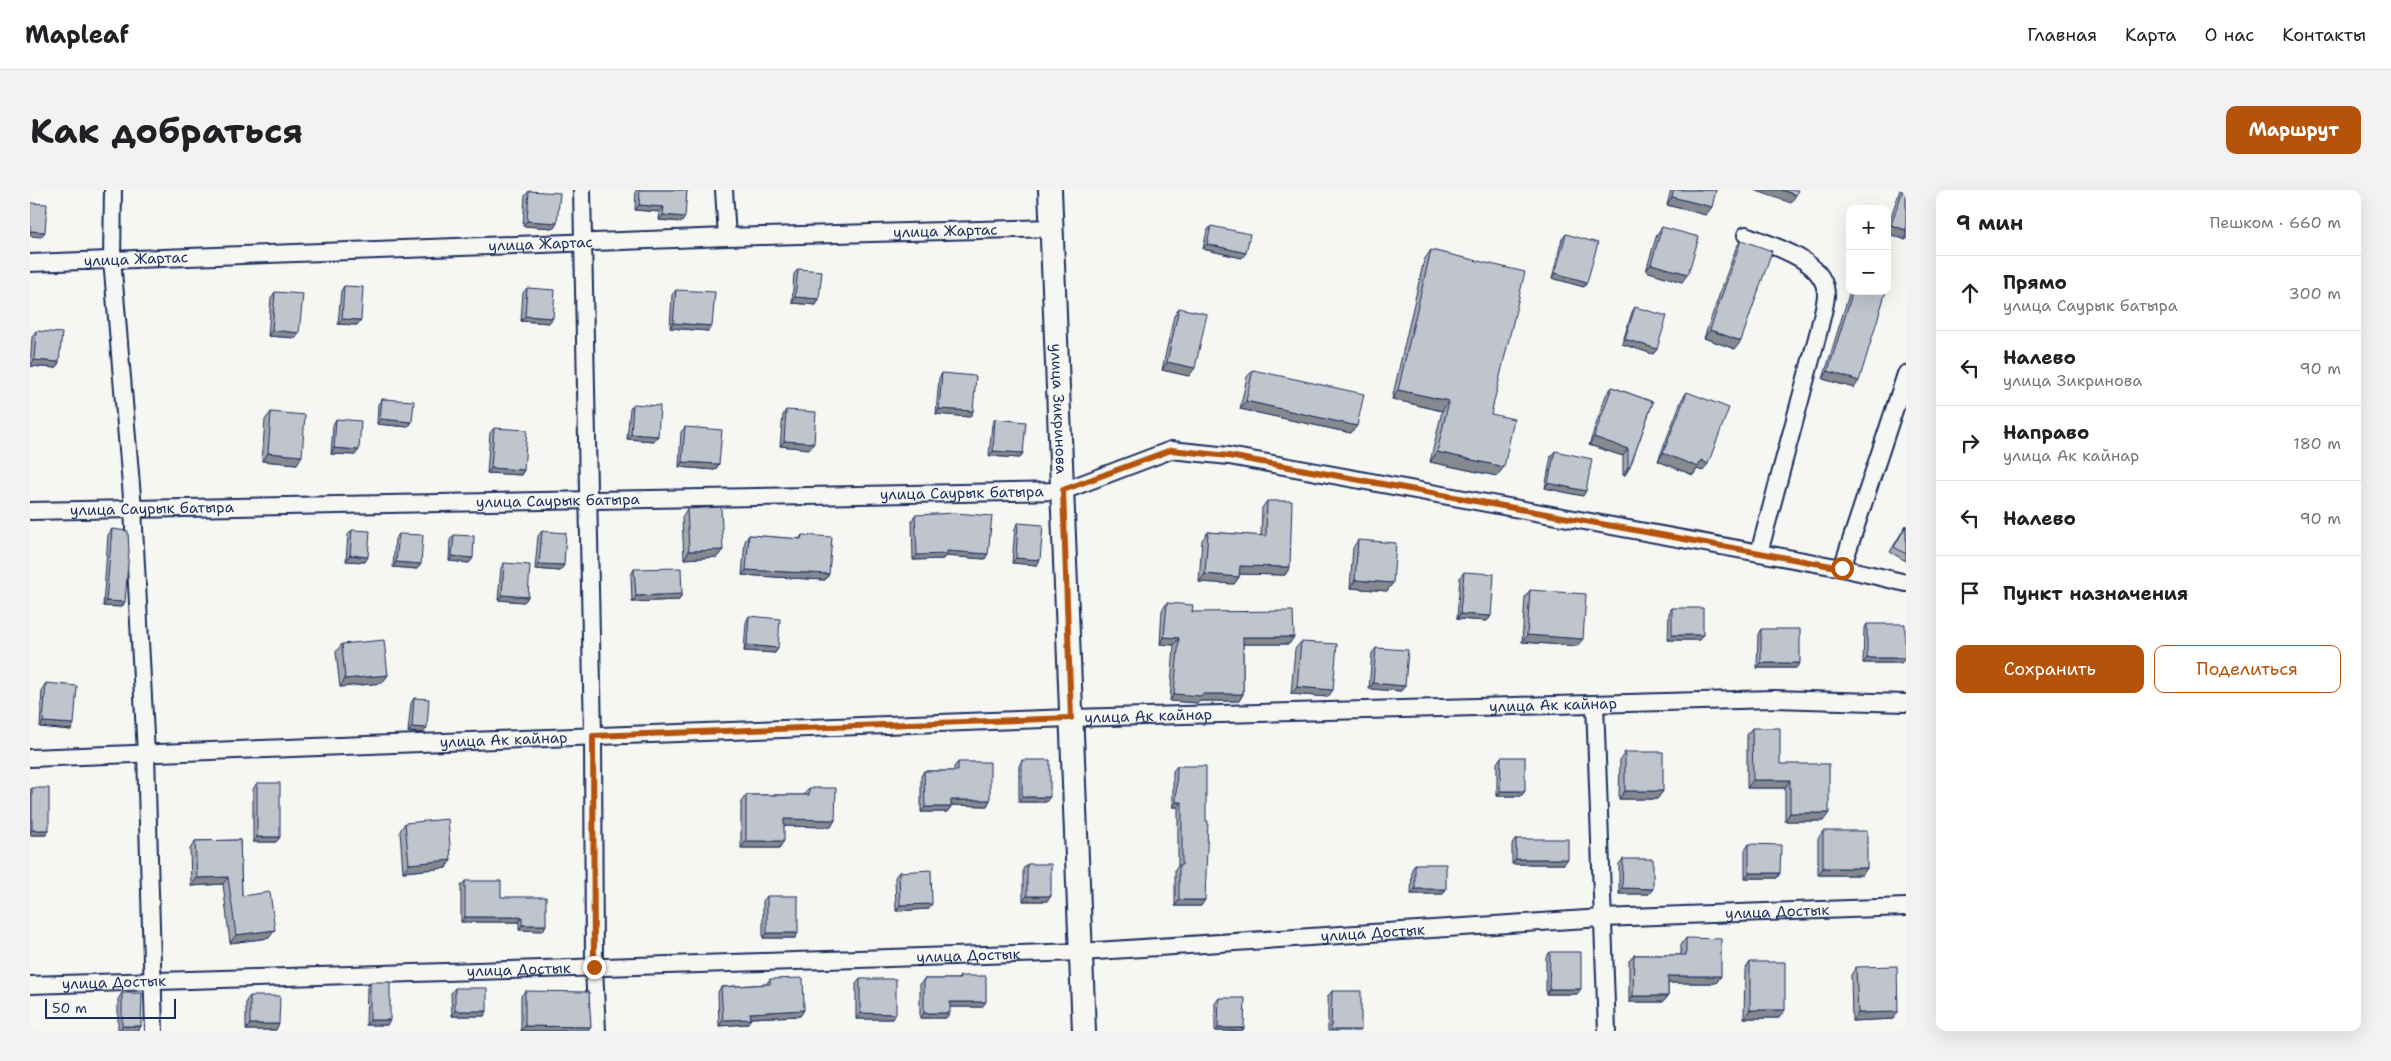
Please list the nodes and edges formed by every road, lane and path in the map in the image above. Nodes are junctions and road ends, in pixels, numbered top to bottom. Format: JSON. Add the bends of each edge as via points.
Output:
{"nodes":[{"id":1,"x":113,"y":190,"type":"edge"},
{"id":2,"x":582,"y":190,"type":"edge"},
{"id":3,"x":724,"y":190,"type":"edge"},
{"id":4,"x":1050,"y":190,"type":"edge"},
{"id":5,"x":1052,"y":228,"type":"junction"},
{"id":6,"x":1746,"y":235,"type":"dead end"},
{"id":7,"x":727,"y":236,"type":"junction"},
{"id":8,"x":584,"y":242,"type":"junction"},
{"id":9,"x":112,"y":260,"type":"junction"},
{"id":10,"x":30,"y":263,"type":"edge"},
{"id":11,"x":1906,"y":374,"type":"edge"},
{"id":12,"x":1063,"y":490,"type":"junction"},
{"id":13,"x":588,"y":500,"type":"junction"},
{"id":14,"x":133,"y":509,"type":"junction"},
{"id":15,"x":30,"y":511,"type":"edge"},
{"id":16,"x":1759,"y":553,"type":"junction"},
{"id":17,"x":1842,"y":568,"type":"junction"},
{"id":18,"x":1906,"y":582,"type":"edge"},
{"id":19,"x":1906,"y":703,"type":"edge"},
{"id":20,"x":1594,"y":704,"type":"junction"},
{"id":21,"x":1071,"y":718,"type":"junction"},
{"id":22,"x":593,"y":736,"type":"junction"},
{"id":23,"x":146,"y":754,"type":"junction"},
{"id":24,"x":30,"y":758,"type":"edge"},
{"id":25,"x":1906,"y":907,"type":"edge"},
{"id":26,"x":1602,"y":918,"type":"junction"},
{"id":27,"x":1081,"y":952,"type":"junction"},
{"id":28,"x":594,"y":967,"type":"junction"},
{"id":29,"x":154,"y":982,"type":"junction"},
{"id":30,"x":30,"y":985,"type":"edge"},
{"id":31,"x":154,"y":1031,"type":"edge"},
{"id":32,"x":597,"y":1031,"type":"edge"},
{"id":33,"x":1084,"y":1031,"type":"edge"},
{"id":34,"x":1607,"y":1031,"type":"edge"}],
"edges":[{"from":1,"to":9,"type":"street"},
{"from":2,"to":8,"type":"street"},
{"from":3,"to":7,"type":"street"},
{"from":4,"to":5,"type":"street","name":"улица Зикринова"},
{"from":5,"to":7,"type":"street","name":"улица Жартас"},
{"from":5,"to":12,"type":"street","name":"улица Зикринова"},
{"from":6,"to":16,"type":"street","via":[[1804,260],[1822,279],[1826,294]]},
{"from":7,"to":8,"type":"street","name":"улица Жартас"},
{"from":8,"to":9,"type":"street","name":"улица Жартас"},
{"from":8,"to":13,"type":"street"},
{"from":9,"to":10,"type":"street","name":"улица Жартас"},
{"from":9,"to":14,"type":"street"},
{"from":11,"to":17,"type":"street"},
{"from":12,"to":13,"type":"street","name":"улица Саурык батыра"},
{"from":12,"to":16,"type":"street","name":"улица Саурык батыра","via":[[1171,450],[1229,456]]},
{"from":12,"to":21,"type":"street","name":"улица Зикринова"},
{"from":13,"to":14,"type":"street","name":"улица Саурык батыра"},
{"from":13,"to":22,"type":"street"},
{"from":14,"to":15,"type":"street","name":"улица Саурык батыра"},
{"from":14,"to":23,"type":"street"},
{"from":16,"to":17,"type":"street","name":"улица Саурык батыра"},
{"from":17,"to":18,"type":"street","name":"улица Саурык батыра"},
{"from":19,"to":20,"type":"street","name":"улица Ак кайнар","via":[[1774,699]]},
{"from":20,"to":21,"type":"street","name":"улица Ак кайнар"},
{"from":20,"to":26,"type":"street"},
{"from":21,"to":22,"type":"street","name":"улица Ак кайнар"},
{"from":21,"to":27,"type":"street","name":"улица Зикринова"},
{"from":22,"to":23,"type":"street","name":"улица Ак кайнар"},
{"from":22,"to":28,"type":"street"},
{"from":23,"to":24,"type":"street","name":"улица Ак кайнар"},
{"from":23,"to":29,"type":"street"},
{"from":25,"to":26,"type":"street","name":"улица Достык"},
{"from":26,"to":27,"type":"street","name":"улица Достык"},
{"from":26,"to":34,"type":"street"},
{"from":27,"to":28,"type":"street","name":"улица Достык"},
{"from":27,"to":33,"type":"street","name":"улица Зикринова"},
{"from":28,"to":29,"type":"street","name":"улица Достык"},
{"from":28,"to":32,"type":"street"},
{"from":29,"to":30,"type":"street","name":"улица Достык"},
{"from":29,"to":31,"type":"street"}]}
